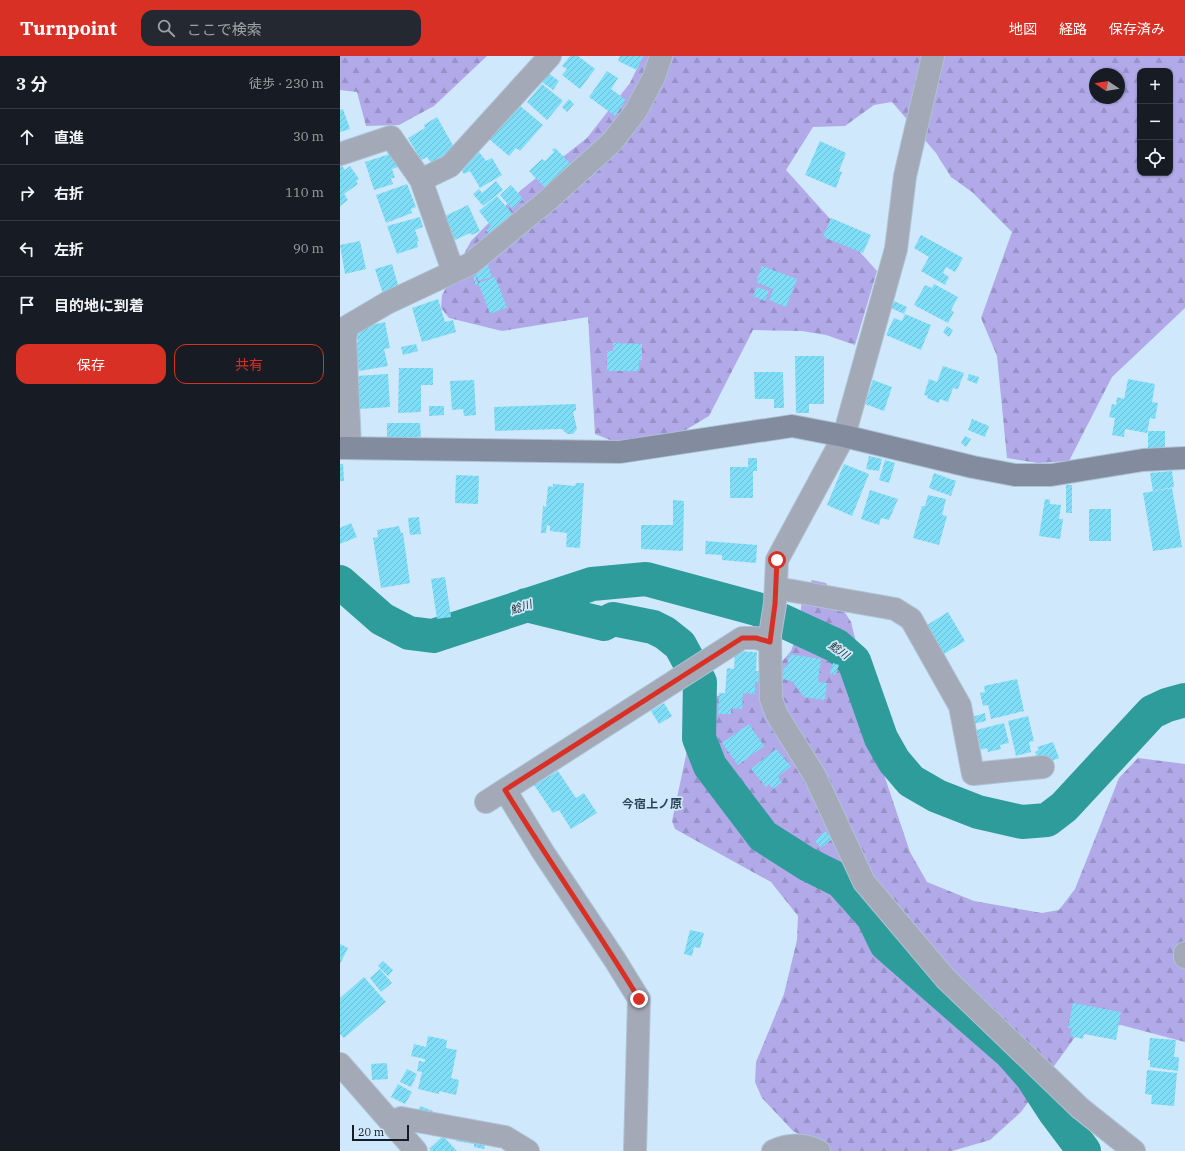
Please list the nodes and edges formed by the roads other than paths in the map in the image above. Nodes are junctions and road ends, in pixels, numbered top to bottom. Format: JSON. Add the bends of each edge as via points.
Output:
{"nodes":[{"id":1,"x":550,"y":56,"type":"edge"},
{"id":2,"x":661,"y":56,"type":"edge"},
{"id":3,"x":933,"y":56,"type":"edge"},
{"id":4,"x":340,"y":154,"type":"edge"},
{"id":5,"x":421,"y":180,"type":"junction"},
{"id":6,"x":453,"y":271,"type":"junction"},
{"id":7,"x":844,"y":436,"type":"junction"},
{"id":8,"x":345,"y":448,"type":"edge"},
{"id":9,"x":1185,"y":458,"type":"edge"},
{"id":10,"x":776,"y":596,"type":"junction"},
{"id":11,"x":770,"y":638,"type":"junction"},
{"id":12,"x":1043,"y":768,"type":"dead end"},
{"id":13,"x":505,"y":790,"type":"junction"},
{"id":14,"x":486,"y":802,"type":"dead end"},
{"id":15,"x":1185,"y":952,"type":"edge"},
{"id":16,"x":1185,"y":957,"type":"edge"},
{"id":17,"x":340,"y":1064,"type":"edge"},
{"id":18,"x":390,"y":1122,"type":"junction"},
{"id":19,"x":416,"y":1151,"type":"edge"},
{"id":20,"x":528,"y":1151,"type":"edge"},
{"id":21,"x":635,"y":1151,"type":"edge"},
{"id":22,"x":773,"y":1151,"type":"edge"},
{"id":23,"x":819,"y":1151,"type":"edge"},
{"id":24,"x":1134,"y":1151,"type":"edge"}],
"edges":[{"from":1,"to":5,"type":"street","via":[[450,166]]},
{"from":2,"to":6,"type":"street","via":[[654,77],[636,111],[612,142],[548,200],[470,264]]},
{"from":3,"to":7,"type":"street","via":[[905,176],[896,249]]},
{"from":4,"to":5,"type":"street","via":[[391,137]]},
{"from":5,"to":6,"type":"street"},
{"from":6,"to":8,"type":"street","via":[[387,303],[348,326],[345,336]]},
{"from":7,"to":8,"type":"street","via":[[792,426],[620,452]]},
{"from":7,"to":9,"type":"street","via":[[1015,475],[1051,475],[1143,460]]},
{"from":7,"to":10,"type":"street","via":[[777,560]]},
{"from":10,"to":11,"type":"street"},
{"from":10,"to":12,"type":"street","via":[[895,609],[911,620],[960,706],[973,774]]},
{"from":11,"to":13,"type":"street","via":[[742,638]]},
{"from":11,"to":24,"type":"street","via":[[771,699],[777,715],[815,776],[864,882],[946,979],[1080,1108]]},
{"from":13,"to":14,"type":"street"},
{"from":13,"to":21,"type":"street","via":[[639,999]]},
{"from":15,"to":16,"type":"street"},
{"from":17,"to":18,"type":"street"},
{"from":18,"to":19,"type":"street"},
{"from":18,"to":20,"type":"street","via":[[401,1118],[504,1137]]},
{"from":22,"to":23,"type":"street","via":[[787,1145],[810,1146]]}]}
